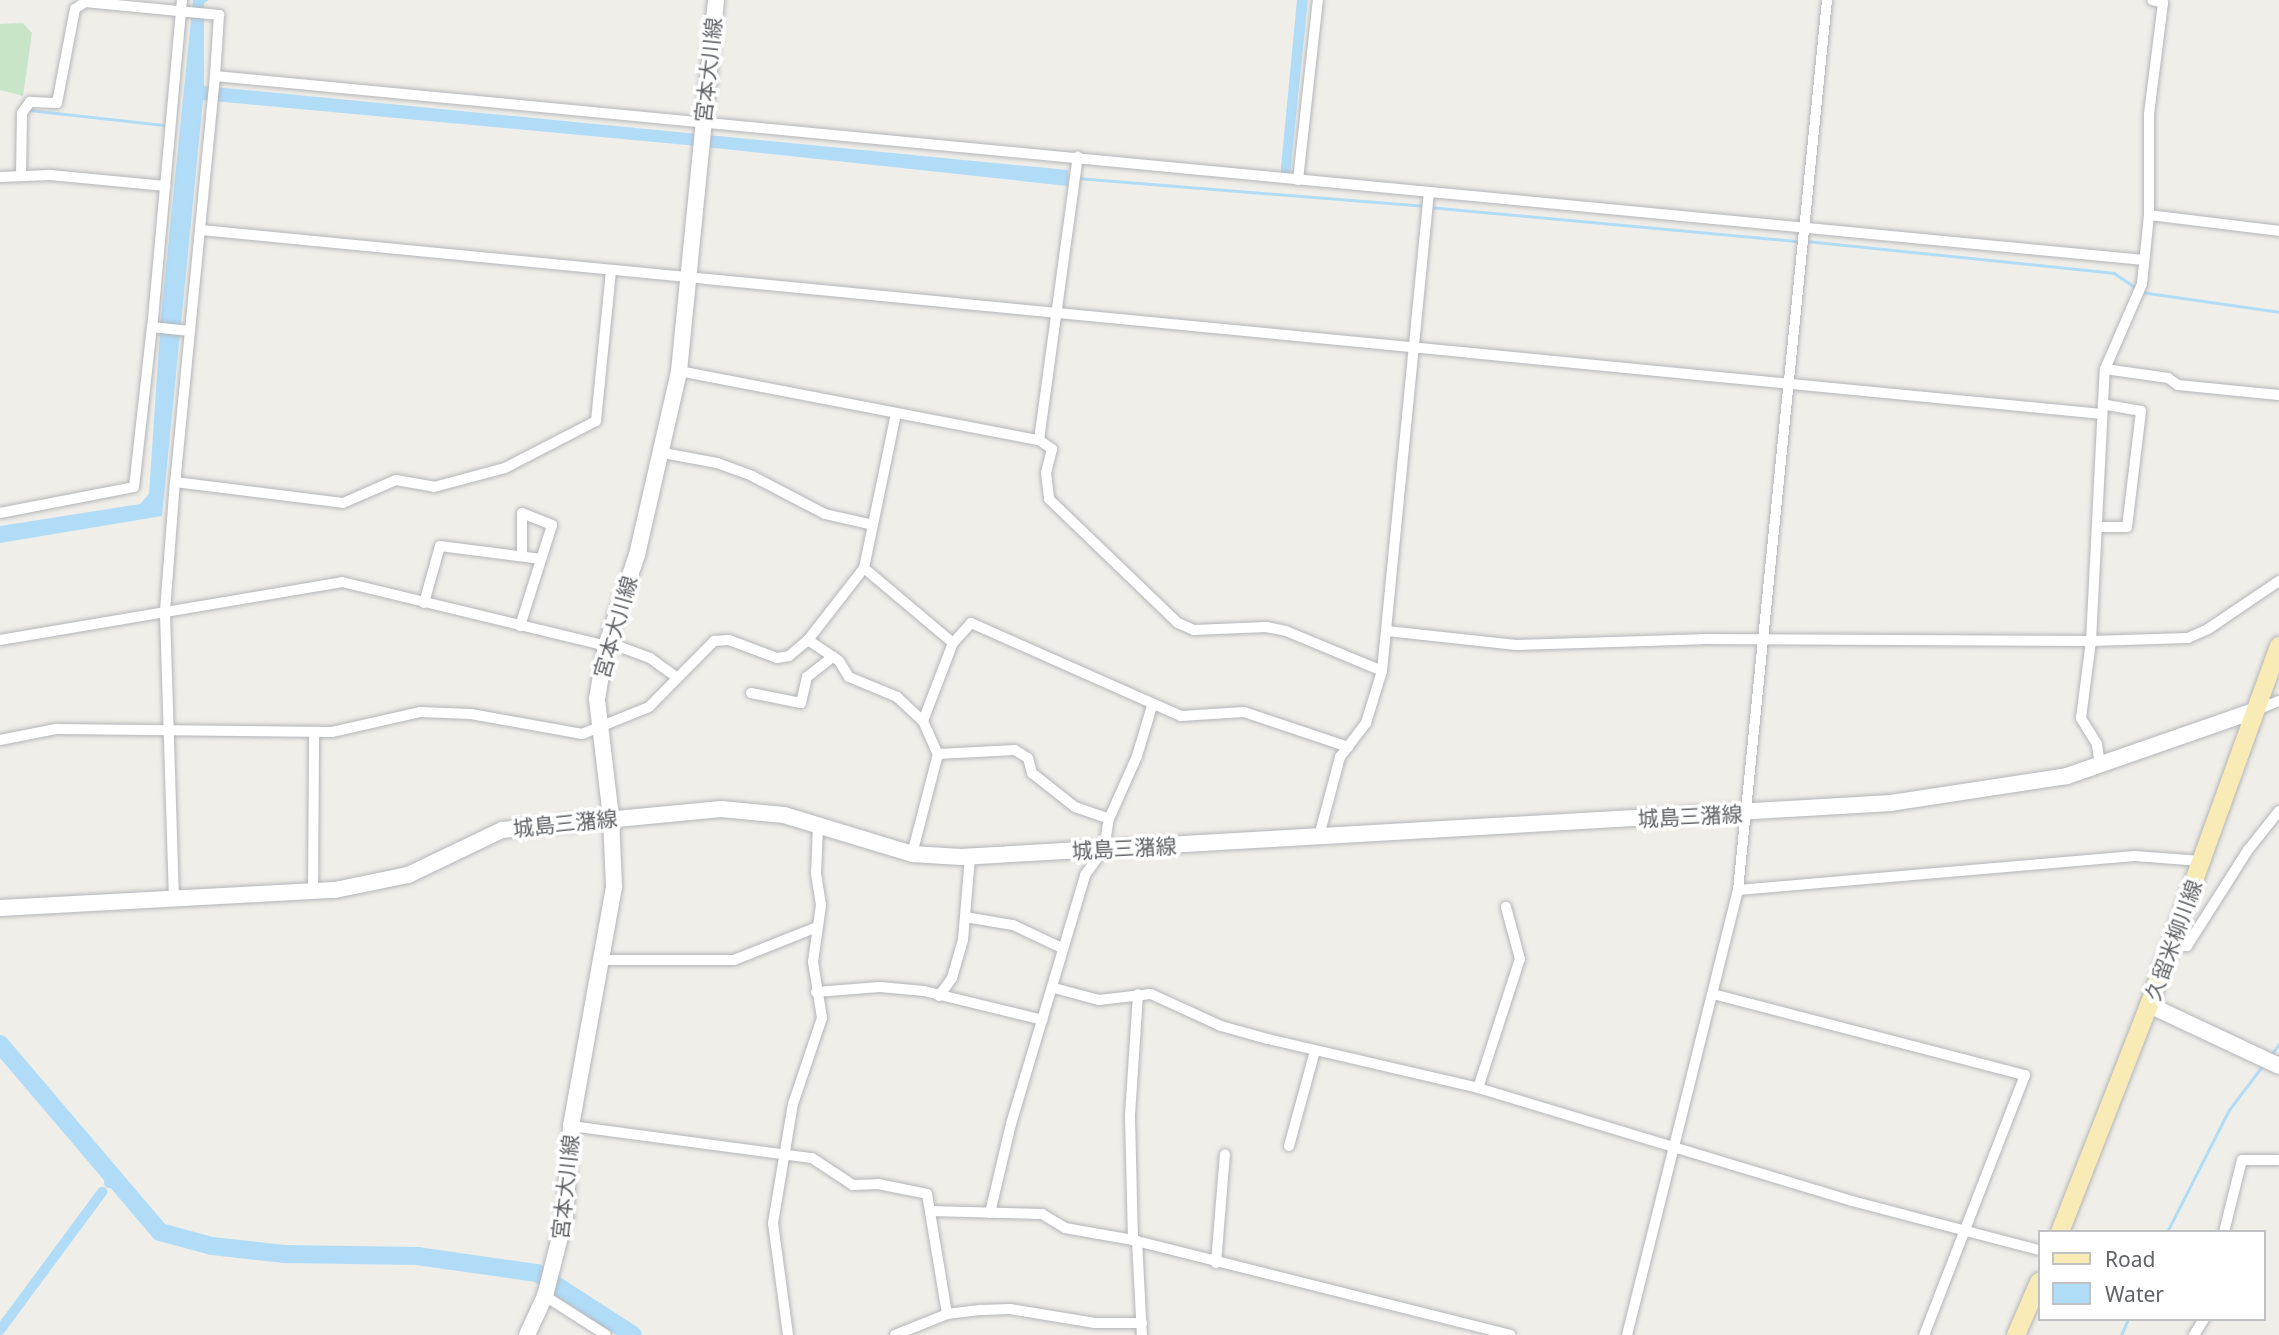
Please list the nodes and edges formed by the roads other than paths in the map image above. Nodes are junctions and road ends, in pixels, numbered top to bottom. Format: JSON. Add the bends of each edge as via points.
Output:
{"nodes":[{"id":1,"x":716,"y":0,"type":"edge"},
{"id":2,"x":1318,"y":0,"type":"edge"},
{"id":3,"x":1828,"y":0,"type":"edge"},
{"id":4,"x":2152,"y":0,"type":"edge"},
{"id":5,"x":184,"y":7,"type":"edge"},
{"id":6,"x":215,"y":80,"type":"junction"},
{"id":7,"x":702,"y":124,"type":"junction"},
{"id":8,"x":1078,"y":157,"type":"junction"},
{"id":9,"x":21,"y":175,"type":"junction"},
{"id":10,"x":0,"y":177,"type":"edge"},
{"id":11,"x":1289,"y":179,"type":"junction"},
{"id":12,"x":165,"y":186,"type":"junction"},
{"id":13,"x":1429,"y":194,"type":"junction"},
{"id":14,"x":2149,"y":215,"type":"junction"},
{"id":15,"x":1807,"y":228,"type":"junction"},
{"id":16,"x":201,"y":230,"type":"junction"},
{"id":17,"x":2279,"y":232,"type":"edge"},
{"id":18,"x":2144,"y":260,"type":"junction"},
{"id":19,"x":611,"y":271,"type":"junction"},
{"id":20,"x":688,"y":276,"type":"junction"},
{"id":21,"x":1059,"y":313,"type":"junction"},
{"id":22,"x":156,"y":327,"type":"junction"},
{"id":23,"x":185,"y":330,"type":"junction"},
{"id":24,"x":1413,"y":347,"type":"junction"},
{"id":25,"x":2105,"y":369,"type":"junction"},
{"id":26,"x":680,"y":371,"type":"junction"},
{"id":27,"x":1791,"y":384,"type":"junction"},
{"id":28,"x":2279,"y":395,"type":"edge"},
{"id":29,"x":2102,"y":409,"type":"junction"},
{"id":30,"x":896,"y":413,"type":"junction"},
{"id":31,"x":1039,"y":440,"type":"junction"},
{"id":32,"x":658,"y":452,"type":"junction"},
{"id":33,"x":175,"y":482,"type":"junction"},
{"id":34,"x":0,"y":513,"type":"edge"},
{"id":35,"x":873,"y":525,"type":"junction"},
{"id":36,"x":2096,"y":527,"type":"junction"},
{"id":37,"x":522,"y":555,"type":"junction"},
{"id":38,"x":541,"y":559,"type":"junction"},
{"id":39,"x":864,"y":568,"type":"junction"},
{"id":40,"x":2279,"y":581,"type":"edge"},
{"id":41,"x":424,"y":603,"type":"junction"},
{"id":42,"x":165,"y":611,"type":"junction"},
{"id":43,"x":520,"y":626,"type":"junction"},
{"id":44,"x":1387,"y":631,"type":"junction"},
{"id":45,"x":0,"y":640,"type":"edge"},
{"id":46,"x":808,"y":640,"type":"junction"},
{"id":47,"x":1766,"y":640,"type":"junction"},
{"id":48,"x":2091,"y":642,"type":"junction"},
{"id":49,"x":953,"y":643,"type":"junction"},
{"id":50,"x":606,"y":644,"type":"junction"},
{"id":51,"x":2279,"y":646,"type":"edge"},
{"id":52,"x":833,"y":657,"type":"junction"},
{"id":53,"x":1382,"y":671,"type":"junction"},
{"id":54,"x":678,"y":678,"type":"junction"},
{"id":55,"x":751,"y":693,"type":"dead end"},
{"id":56,"x":2279,"y":701,"type":"edge"},
{"id":57,"x":1152,"y":706,"type":"junction"},
{"id":58,"x":2254,"y":711,"type":"junction"},
{"id":59,"x":923,"y":721,"type":"junction"},
{"id":60,"x":600,"y":727,"type":"junction"},
{"id":61,"x":167,"y":729,"type":"junction"},
{"id":62,"x":314,"y":732,"type":"junction"},
{"id":63,"x":0,"y":740,"type":"edge"},
{"id":64,"x":1348,"y":747,"type":"junction"},
{"id":65,"x":938,"y":754,"type":"junction"},
{"id":66,"x":2100,"y":766,"type":"junction"},
{"id":67,"x":2279,"y":811,"type":"edge"},
{"id":68,"x":1748,"y":813,"type":"junction"},
{"id":69,"x":611,"y":817,"type":"junction"},
{"id":70,"x":1109,"y":819,"type":"junction"},
{"id":71,"x":818,"y":826,"type":"junction"},
{"id":72,"x":1319,"y":836,"type":"junction"},
{"id":73,"x":1104,"y":849,"type":"junction"},
{"id":74,"x":912,"y":854,"type":"junction"},
{"id":75,"x":970,"y":856,"type":"junction"},
{"id":76,"x":2201,"y":860,"type":"junction"},
{"id":77,"x":1738,"y":890,"type":"junction"},
{"id":78,"x":313,"y":891,"type":"junction"},
{"id":79,"x":174,"y":900,"type":"junction"},
{"id":80,"x":1506,"y":906,"type":"dead end"},
{"id":81,"x":0,"y":908,"type":"edge"},
{"id":82,"x":965,"y":917,"type":"junction"},
{"id":83,"x":815,"y":928,"type":"junction"},
{"id":84,"x":2171,"y":946,"type":"junction"},
{"id":85,"x":1062,"y":948,"type":"junction"},
{"id":86,"x":601,"y":960,"type":"junction"},
{"id":87,"x":1054,"y":988,"type":"junction"},
{"id":88,"x":816,"y":992,"type":"junction"},
{"id":89,"x":1138,"y":994,"type":"junction"},
{"id":90,"x":1713,"y":995,"type":"junction"},
{"id":91,"x":939,"y":996,"type":"junction"},
{"id":92,"x":2149,"y":1005,"type":"junction"},
{"id":93,"x":1043,"y":1020,"type":"junction"},
{"id":94,"x":1315,"y":1051,"type":"junction"},
{"id":95,"x":2279,"y":1066,"type":"edge"},
{"id":96,"x":1478,"y":1088,"type":"junction"},
{"id":97,"x":571,"y":1126,"type":"junction"},
{"id":98,"x":1289,"y":1146,"type":"dead end"},
{"id":99,"x":1674,"y":1148,"type":"junction"},
{"id":100,"x":783,"y":1153,"type":"junction"},
{"id":101,"x":1225,"y":1154,"type":"dead end"},
{"id":102,"x":2279,"y":1160,"type":"edge"},
{"id":103,"x":930,"y":1211,"type":"junction"},
{"id":104,"x":990,"y":1213,"type":"junction"},
{"id":105,"x":2061,"y":1230,"type":"edge"},
{"id":106,"x":2224,"y":1230,"type":"edge"},
{"id":107,"x":1966,"y":1232,"type":"junction"},
{"id":108,"x":1135,"y":1241,"type":"junction"},
{"id":109,"x":2038,"y":1250,"type":"edge"},
{"id":110,"x":1216,"y":1264,"type":"junction"},
{"id":111,"x":2038,"y":1284,"type":"edge"},
{"id":112,"x":546,"y":1292,"type":"junction"},
{"id":113,"x":947,"y":1314,"type":"junction"},
{"id":114,"x":1142,"y":1323,"type":"junction"},
{"id":115,"x":527,"y":1335,"type":"edge"},
{"id":116,"x":606,"y":1335,"type":"edge"},
{"id":117,"x":788,"y":1335,"type":"edge"},
{"id":118,"x":895,"y":1335,"type":"edge"},
{"id":119,"x":1142,"y":1335,"type":"edge"},
{"id":120,"x":1510,"y":1335,"type":"edge"},
{"id":121,"x":1627,"y":1335,"type":"edge"},
{"id":122,"x":1924,"y":1335,"type":"edge"},
{"id":123,"x":2016,"y":1335,"type":"edge"}],
"edges":[{"from":1,"to":7,"type":"main road","name":"宮本大川線"},
{"from":2,"to":11,"type":"street"},
{"from":3,"to":15,"type":"street"},
{"from":4,"to":14,"type":"street","via":[[2163,3],[2149,114]]},
{"from":5,"to":6,"type":"street","via":[[219,15]]},
{"from":5,"to":9,"type":"street","via":[[79,3],[57,103],[30,102],[22,113]]},
{"from":5,"to":12,"type":"street"},
{"from":6,"to":7,"type":"street"},
{"from":6,"to":16,"type":"street"},
{"from":7,"to":8,"type":"street"},
{"from":7,"to":20,"type":"main road","name":"宮本大川線"},
{"from":8,"to":11,"type":"street"},
{"from":8,"to":21,"type":"street"},
{"from":9,"to":10,"type":"street"},
{"from":9,"to":12,"type":"street"},
{"from":11,"to":13,"type":"street"},
{"from":12,"to":22,"type":"street"},
{"from":13,"to":15,"type":"street"},
{"from":13,"to":24,"type":"street"},
{"from":14,"to":17,"type":"street"},
{"from":14,"to":18,"type":"street"},
{"from":15,"to":18,"type":"street"},
{"from":15,"to":27,"type":"street"},
{"from":16,"to":19,"type":"street"},
{"from":16,"to":23,"type":"street"},
{"from":18,"to":25,"type":"street","via":[[2142,284]]},
{"from":19,"to":20,"type":"street"},
{"from":19,"to":33,"type":"street","via":[[596,421],[505,468],[434,487],[396,480],[343,503]]},
{"from":20,"to":21,"type":"street"},
{"from":20,"to":26,"type":"main road","name":"宮本大川線"},
{"from":21,"to":24,"type":"street"},
{"from":21,"to":31,"type":"street"},
{"from":22,"to":23,"type":"street"},
{"from":22,"to":34,"type":"street","via":[[134,487]]},
{"from":23,"to":33,"type":"street"},
{"from":24,"to":27,"type":"street"},
{"from":24,"to":44,"type":"street"},
{"from":25,"to":28,"type":"street","via":[[2168,378],[2178,385]]},
{"from":25,"to":29,"type":"street"},
{"from":26,"to":30,"type":"street"},
{"from":26,"to":32,"type":"main road","name":"宮本大川線"},
{"from":27,"to":29,"type":"street"},
{"from":27,"to":47,"type":"street"},
{"from":29,"to":36,"type":"street"},
{"from":29,"to":36,"type":"street","via":[[2141,411],[2127,527]]},
{"from":30,"to":31,"type":"street"},
{"from":30,"to":35,"type":"street"},
{"from":31,"to":53,"type":"street","via":[[1052,449],[1046,473],[1049,499],[1178,623],[1194,630],[1266,627],[1286,631]]},
{"from":32,"to":35,"type":"street","via":[[717,463],[825,514]]},
{"from":32,"to":50,"type":"main road","name":"宮本大川線","via":[[637,555]]},
{"from":33,"to":42,"type":"street"},
{"from":35,"to":39,"type":"street"},
{"from":36,"to":48,"type":"street"},
{"from":37,"to":38,"type":"street"},
{"from":37,"to":38,"type":"street","via":[[522,513],[552,525]]},
{"from":37,"to":41,"type":"street","via":[[440,546]]},
{"from":38,"to":43,"type":"street"},
{"from":39,"to":46,"type":"street"},
{"from":39,"to":49,"type":"street"},
{"from":40,"to":48,"type":"street","via":[[2188,638]]},
{"from":41,"to":42,"type":"street","via":[[342,582]]},
{"from":41,"to":43,"type":"street"},
{"from":42,"to":45,"type":"street"},
{"from":42,"to":61,"type":"street"},
{"from":43,"to":50,"type":"street"},
{"from":44,"to":47,"type":"street","via":[[1516,645]]},
{"from":44,"to":53,"type":"street"},
{"from":46,"to":52,"type":"street"},
{"from":46,"to":54,"type":"street","via":[[789,656],[777,657],[729,640],[714,641]]},
{"from":47,"to":48,"type":"street"},
{"from":47,"to":68,"type":"street"},
{"from":48,"to":66,"type":"street","via":[[2081,718],[2097,744]]},
{"from":49,"to":57,"type":"street","via":[[971,623],[977,624],[1032,654]]},
{"from":49,"to":59,"type":"street"},
{"from":50,"to":54,"type":"street","via":[[650,658]]},
{"from":50,"to":60,"type":"main road","name":"宮本大川線","via":[[597,699]]},
{"from":51,"to":58,"type":"main road","name":"久留米柳川線"},
{"from":52,"to":55,"type":"street","via":[[807,677],[801,703]]},
{"from":52,"to":59,"type":"street","via":[[849,677],[890,692]]},
{"from":53,"to":64,"type":"street","via":[[1366,723]]},
{"from":54,"to":60,"type":"street","via":[[649,707]]},
{"from":56,"to":58,"type":"street"},
{"from":57,"to":64,"type":"street","via":[[1181,716],[1244,712]]},
{"from":57,"to":70,"type":"street","via":[[1137,756]]},
{"from":58,"to":66,"type":"main road","name":"城島三潴線"},
{"from":58,"to":76,"type":"main road","name":"久留米柳川線"},
{"from":59,"to":65,"type":"street"},
{"from":60,"to":62,"type":"street","via":[[582,734],[471,714],[419,712],[362,727]]},
{"from":60,"to":69,"type":"main road","name":"宮本大川線"},
{"from":61,"to":62,"type":"street"},
{"from":61,"to":63,"type":"street","via":[[56,729]]},
{"from":61,"to":79,"type":"street"},
{"from":62,"to":78,"type":"street"},
{"from":64,"to":72,"type":"street","via":[[1328,790]]},
{"from":65,"to":70,"type":"street","via":[[1015,750],[1028,758],[1032,773],[1075,807]]},
{"from":65,"to":74,"type":"street"},
{"from":66,"to":68,"type":"main road","name":"城島三潴線","via":[[2041,781],[1891,803]]},
{"from":67,"to":84,"type":"street","via":[[2187,946]]},
{"from":68,"to":72,"type":"main road","name":"城島三潴線"},
{"from":68,"to":77,"type":"street"},
{"from":69,"to":71,"type":"main road","name":"城島三潴線","via":[[756,810]]},
{"from":69,"to":78,"type":"main road","name":"城島三潴線","via":[[502,830],[408,875],[376,884]]},
{"from":69,"to":86,"type":"main road","name":"宮本大川線","via":[[614,886]]},
{"from":70,"to":73,"type":"street"},
{"from":71,"to":74,"type":"main road","name":"城島三潴線"},
{"from":71,"to":83,"type":"street","via":[[816,874],[821,905]]},
{"from":72,"to":73,"type":"main road","name":"城島三潴線"},
{"from":73,"to":75,"type":"main road","name":"城島三潴線"},
{"from":73,"to":85,"type":"street","via":[[1085,875]]},
{"from":74,"to":75,"type":"main road","name":"城島三潴線"},
{"from":75,"to":82,"type":"street"},
{"from":76,"to":77,"type":"street","via":[[2098,859]]},
{"from":76,"to":84,"type":"main road","name":"久留米柳川線"},
{"from":77,"to":90,"type":"street"},
{"from":78,"to":79,"type":"main road","name":"城島三潴線"},
{"from":79,"to":81,"type":"main road","name":"城島三潴線"},
{"from":80,"to":96,"type":"street","via":[[1520,959]]},
{"from":82,"to":85,"type":"street","via":[[1013,925]]},
{"from":82,"to":91,"type":"street","via":[[957,963]]},
{"from":83,"to":86,"type":"street","via":[[734,960]]},
{"from":83,"to":88,"type":"street"},
{"from":84,"to":92,"type":"main road","name":"久留米柳川線"},
{"from":85,"to":87,"type":"street"},
{"from":86,"to":97,"type":"main road","name":"宮本大川線"},
{"from":87,"to":89,"type":"street","via":[[1099,1000]]},
{"from":87,"to":93,"type":"street"},
{"from":88,"to":91,"type":"street","via":[[880,987]]},
{"from":88,"to":100,"type":"street","via":[[822,1018],[793,1104]]},
{"from":89,"to":94,"type":"street","via":[[1151,994],[1221,1026]]},
{"from":89,"to":108,"type":"street","via":[[1130,1115]]},
{"from":90,"to":99,"type":"street"},
{"from":90,"to":107,"type":"street","via":[[2025,1074]]},
{"from":91,"to":93,"type":"street"},
{"from":92,"to":95,"type":"main road"},
{"from":92,"to":105,"type":"main road","name":"久留米柳川線"},
{"from":93,"to":104,"type":"street"},
{"from":94,"to":96,"type":"street"},
{"from":94,"to":98,"type":"street"},
{"from":96,"to":99,"type":"street"},
{"from":97,"to":100,"type":"street"},
{"from":97,"to":112,"type":"main road","name":"宮本大川線","via":[[565,1217]]},
{"from":99,"to":107,"type":"street"},
{"from":99,"to":121,"type":"street"},
{"from":100,"to":103,"type":"street","via":[[812,1157],[853,1185],[878,1184],[927,1194]]},
{"from":100,"to":117,"type":"street","via":[[773,1223]]},
{"from":101,"to":110,"type":"street"},
{"from":102,"to":106,"type":"street","via":[[2242,1160]]},
{"from":103,"to":104,"type":"street"},
{"from":103,"to":113,"type":"street"},
{"from":104,"to":108,"type":"street","via":[[1042,1214],[1065,1228]]},
{"from":107,"to":109,"type":"street"},
{"from":107,"to":122,"type":"street"},
{"from":108,"to":110,"type":"street"},
{"from":108,"to":114,"type":"street"},
{"from":110,"to":120,"type":"street"},
{"from":111,"to":123,"type":"main road"},
{"from":112,"to":115,"type":"main road","name":"宮本大川線"},
{"from":112,"to":116,"type":"street"},
{"from":113,"to":114,"type":"street","via":[[1010,1309],[1095,1323]]},
{"from":113,"to":118,"type":"street"},
{"from":114,"to":119,"type":"street"}]}
